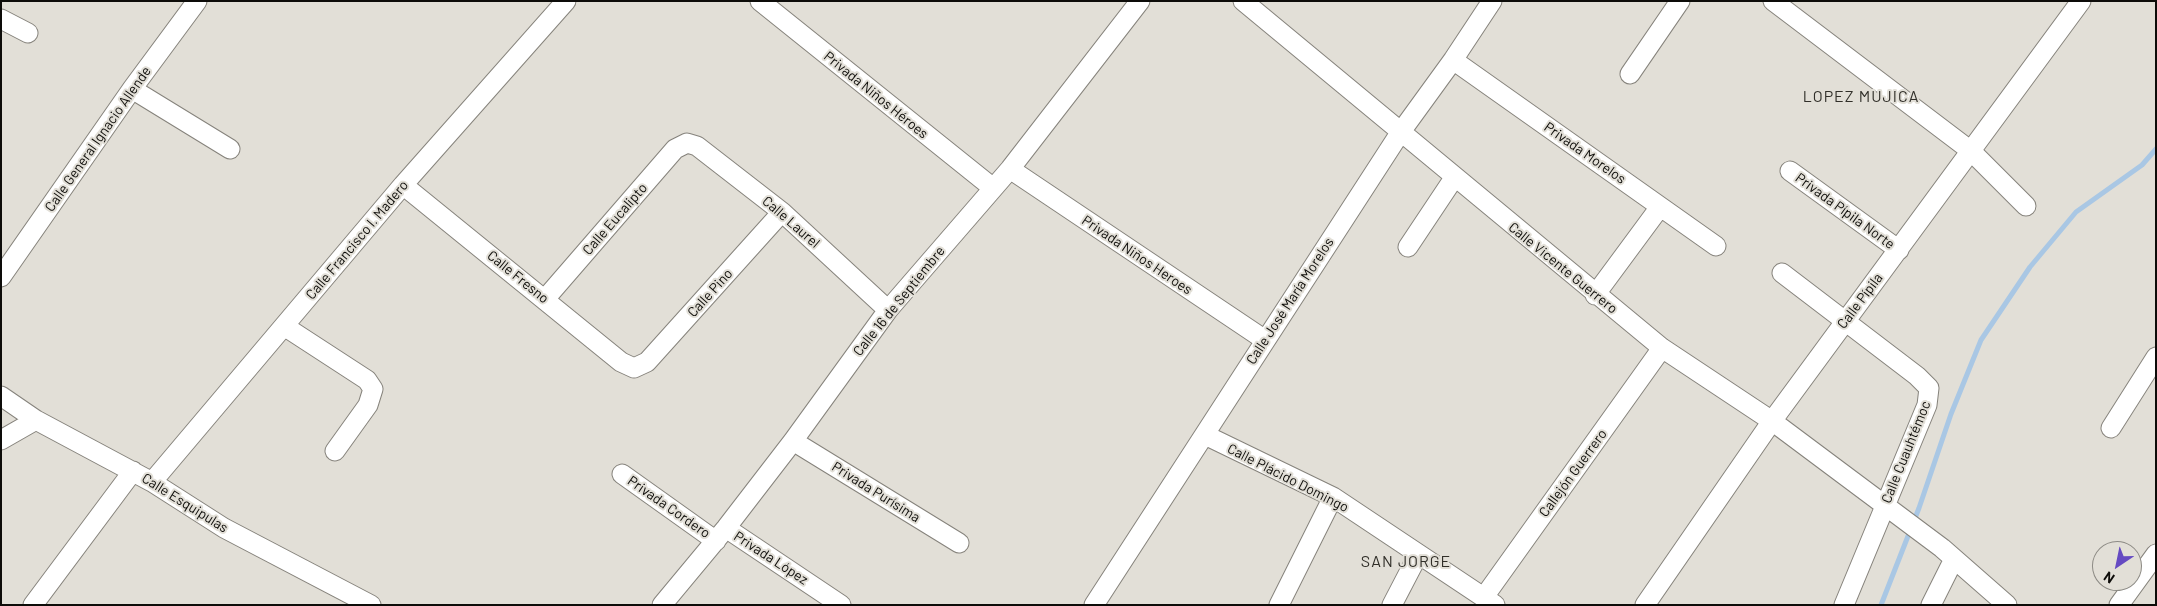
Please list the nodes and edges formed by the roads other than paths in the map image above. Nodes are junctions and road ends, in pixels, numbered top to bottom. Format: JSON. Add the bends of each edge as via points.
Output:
{"nodes":[{"id":1,"x":197,"y":1,"type":"edge"},
{"id":2,"x":566,"y":1,"type":"edge"},
{"id":3,"x":760,"y":1,"type":"edge"},
{"id":4,"x":1140,"y":1,"type":"edge"},
{"id":5,"x":1243,"y":1,"type":"edge"},
{"id":6,"x":1492,"y":1,"type":"edge"},
{"id":7,"x":1680,"y":1,"type":"edge"},
{"id":8,"x":1773,"y":1,"type":"edge"},
{"id":9,"x":2081,"y":1,"type":"edge"},
{"id":10,"x":1,"y":19,"type":"edge"},
{"id":11,"x":28,"y":33,"type":"dead end"},
{"id":12,"x":1453,"y":60,"type":"junction"},
{"id":13,"x":1630,"y":74,"type":"dead end"},
{"id":14,"x":132,"y":89,"type":"junction"},
{"id":15,"x":1400,"y":133,"type":"junction"},
{"id":16,"x":687,"y":143,"type":"joint"},
{"id":17,"x":230,"y":149,"type":"dead end"},
{"id":18,"x":1971,"y":151,"type":"junction"},
{"id":19,"x":1010,"y":169,"type":"junction"},
{"id":20,"x":1790,"y":171,"type":"dead end"},
{"id":21,"x":1454,"y":178,"type":"junction"},
{"id":22,"x":403,"y":185,"type":"junction"},
{"id":23,"x":993,"y":188,"type":"junction"},
{"id":24,"x":1660,"y":206,"type":"junction"},
{"id":25,"x":2026,"y":206,"type":"dead end"},
{"id":26,"x":782,"y":212,"type":"junction"},
{"id":27,"x":1716,"y":246,"type":"dead end"},
{"id":28,"x":1408,"y":247,"type":"dead end"},
{"id":29,"x":1899,"y":250,"type":"junction"},
{"id":30,"x":1782,"y":273,"type":"dead end"},
{"id":31,"x":1,"y":277,"type":"edge"},
{"id":32,"x":1595,"y":295,"type":"junction"},
{"id":33,"x":545,"y":299,"type":"junction"},
{"id":34,"x":888,"y":310,"type":"junction"},
{"id":35,"x":1844,"y":322,"type":"junction"},
{"id":36,"x":284,"y":326,"type":"junction"},
{"id":37,"x":1265,"y":340,"type":"junction"},
{"id":38,"x":1662,"y":348,"type":"junction"},
{"id":39,"x":2156,"y":357,"type":"edge"},
{"id":40,"x":634,"y":368,"type":"joint"},
{"id":41,"x":1,"y":396,"type":"edge"},
{"id":42,"x":36,"y":420,"type":"junction"},
{"id":43,"x":1772,"y":421,"type":"junction"},
{"id":44,"x":2111,"y":428,"type":"dead end"},
{"id":45,"x":1205,"y":435,"type":"junction"},
{"id":46,"x":1,"y":440,"type":"edge"},
{"id":47,"x":794,"y":441,"type":"junction"},
{"id":48,"x":335,"y":451,"type":"dead end"},
{"id":49,"x":133,"y":471,"type":"junction"},
{"id":50,"x":622,"y":474,"type":"dead end"},
{"id":51,"x":152,"y":482,"type":"junction"},
{"id":52,"x":1332,"y":497,"type":"junction"},
{"id":53,"x":1891,"y":511,"type":"junction"},
{"id":54,"x":721,"y":535,"type":"junction"},
{"id":55,"x":959,"y":543,"type":"dead end"},
{"id":56,"x":1948,"y":553,"type":"junction"},
{"id":57,"x":2156,"y":554,"type":"edge"},
{"id":58,"x":1418,"y":555,"type":"junction"},
{"id":59,"x":1490,"y":601,"type":"edge"},
{"id":60,"x":33,"y":605,"type":"edge"},
{"id":61,"x":371,"y":605,"type":"edge"},
{"id":62,"x":662,"y":605,"type":"edge"},
{"id":63,"x":841,"y":605,"type":"edge"},
{"id":64,"x":1094,"y":605,"type":"edge"},
{"id":65,"x":1279,"y":605,"type":"edge"},
{"id":66,"x":1392,"y":605,"type":"edge"},
{"id":67,"x":1645,"y":605,"type":"edge"},
{"id":68,"x":1844,"y":605,"type":"edge"},
{"id":69,"x":1931,"y":605,"type":"edge"},
{"id":70,"x":2007,"y":605,"type":"edge"},
{"id":71,"x":2119,"y":605,"type":"edge"}],
"edges":[{"from":1,"to":14,"type":"street","name":"Calle General Ignacio Allende"},
{"from":2,"to":22,"type":"street","name":"Calle Francisco I. Madero"},
{"from":3,"to":23,"type":"street","name":"Privada Niños Héroes"},
{"from":4,"to":19,"type":"street","name":"Calle 16 de Septiembre"},
{"from":5,"to":15,"type":"street","name":"Calle Vicente Guerrero"},
{"from":6,"to":12,"type":"street","name":"Calle José María Morelos"},
{"from":7,"to":13,"type":"street"},
{"from":8,"to":18,"type":"street"},
{"from":9,"to":18,"type":"street","name":"Calle Pípila"},
{"from":10,"to":11,"type":"street"},
{"from":12,"to":15,"type":"street","name":"Calle José María Morelos"},
{"from":12,"to":24,"type":"street","name":"Privada Morelos"},
{"from":14,"to":17,"type":"street"},
{"from":14,"to":31,"type":"street","name":"Calle General Ignacio Allende"},
{"from":15,"to":21,"type":"street","name":"Calle Vicente Guerrero"},
{"from":15,"to":37,"type":"street","name":"Calle José María Morelos"},
{"from":16,"to":26,"type":"street","name":"Calle Laurel","via":[[697,146]]},
{"from":16,"to":33,"type":"street","name":"Calle Eucalipto","via":[[675,149]]},
{"from":18,"to":25,"type":"street"},
{"from":18,"to":29,"type":"street","name":"Calle Pípila"},
{"from":19,"to":23,"type":"street","name":"Calle 16 de Septiembre"},
{"from":19,"to":37,"type":"street","name":"Privada Niños Heroes"},
{"from":20,"to":29,"type":"street","name":"Privada Pípila Norte"},
{"from":21,"to":28,"type":"street"},
{"from":21,"to":32,"type":"street","name":"Calle Vicente Guerrero"},
{"from":22,"to":33,"type":"street","name":"Calle Fresno"},
{"from":22,"to":36,"type":"street","name":"Calle Francisco I. Madero"},
{"from":23,"to":34,"type":"street","name":"Calle 16 de Septiembre"},
{"from":24,"to":27,"type":"street","name":"Privada Morelos"},
{"from":24,"to":32,"type":"street"},
{"from":26,"to":34,"type":"street","name":"Calle Laurel"},
{"from":26,"to":40,"type":"street","name":"Calle Pino","via":[[647,362]]},
{"from":29,"to":35,"type":"street","name":"Calle Pípila"},
{"from":30,"to":35,"type":"street","name":"Calle Cuauhtémoc"},
{"from":32,"to":38,"type":"street","name":"Calle Vicente Guerrero"},
{"from":33,"to":40,"type":"street","name":"Calle Fresno","via":[[621,362]]},
{"from":34,"to":47,"type":"street","name":"Calle 16 de Septiembre"},
{"from":35,"to":43,"type":"street","name":"Calle Pípila"},
{"from":35,"to":53,"type":"street","name":"Calle Cuauhtémoc","via":[[1929,388],[1927,405]]},
{"from":36,"to":48,"type":"street","via":[[367,380],[373,389],[368,405]]},
{"from":36,"to":51,"type":"street","name":"Calle Francisco I. Madero"},
{"from":37,"to":45,"type":"street","name":"Calle José María Morelos"},
{"from":38,"to":43,"type":"street","name":"Calle Vicente Guerrero"},
{"from":38,"to":59,"type":"street","name":"Callejón Guerrero"},
{"from":39,"to":44,"type":"street"},
{"from":41,"to":42,"type":"street","name":"Calle Esquipulas"},
{"from":42,"to":46,"type":"street"},
{"from":42,"to":49,"type":"street","name":"Calle Esquipulas"},
{"from":43,"to":53,"type":"street","name":"Calle Vicente Guerrero"},
{"from":43,"to":67,"type":"street","name":"Calle Pípila"},
{"from":45,"to":52,"type":"street","name":"Calle Plácido Domingo"},
{"from":45,"to":64,"type":"street","name":"Calle José María Morelos"},
{"from":47,"to":54,"type":"street","name":"Calle 16 de Septiembre"},
{"from":47,"to":55,"type":"street","name":"Privada Purísima"},
{"from":49,"to":51,"type":"street","name":"Calle Esquipulas"},
{"from":49,"to":60,"type":"street"},
{"from":50,"to":54,"type":"street","name":"Privada Cordero"},
{"from":51,"to":61,"type":"street","name":"Calle Esquipulas","via":[[224,528]]},
{"from":52,"to":58,"type":"street","name":"Calle Plácido Domingo"},
{"from":52,"to":65,"type":"street"},
{"from":53,"to":56,"type":"street","name":"Calle Vicente Guerrero"},
{"from":53,"to":68,"type":"street","name":"Calle Cuauhtémoc"},
{"from":54,"to":62,"type":"street","name":"Calle 16 de Septiembre"},
{"from":54,"to":63,"type":"street","name":"Privada López"},
{"from":56,"to":69,"type":"street"},
{"from":56,"to":70,"type":"street","name":"Calle Vicente Guerrero"},
{"from":57,"to":71,"type":"street"},
{"from":58,"to":59,"type":"street","name":"Calle Plácido Domingo"},
{"from":58,"to":66,"type":"street"}]}
